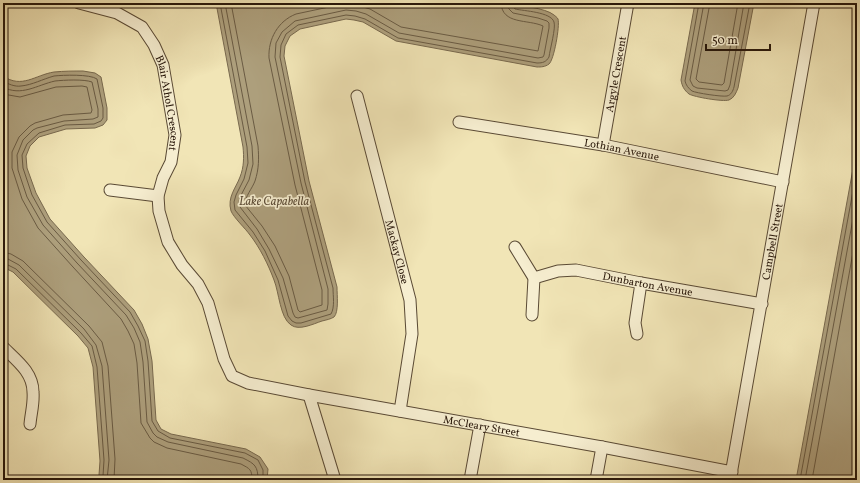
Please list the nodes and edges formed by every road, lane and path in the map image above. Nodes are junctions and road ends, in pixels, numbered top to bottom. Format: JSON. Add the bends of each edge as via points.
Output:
{"nodes":[{"id":1,"x":79,"y":3,"type":"edge"},
{"id":2,"x":628,"y":3,"type":"edge"},
{"id":3,"x":814,"y":3,"type":"edge"},
{"id":4,"x":357,"y":96,"type":"dead end"},
{"id":5,"x":459,"y":122,"type":"dead end"},
{"id":6,"x":603,"y":145,"type":"junction"},
{"id":7,"x":783,"y":182,"type":"junction"},
{"id":8,"x":110,"y":190,"type":"dead end"},
{"id":9,"x":158,"y":196,"type":"junction"},
{"id":10,"x":515,"y":248,"type":"dead end"},
{"id":11,"x":534,"y":278,"type":"junction"},
{"id":12,"x":641,"y":283,"type":"junction"},
{"id":13,"x":762,"y":304,"type":"junction"},
{"id":14,"x":532,"y":315,"type":"dead end"},
{"id":15,"x":637,"y":334,"type":"dead end"},
{"id":16,"x":3,"y":347,"type":"edge"},
{"id":17,"x":232,"y":376,"type":"joint"},
{"id":18,"x":309,"y":395,"type":"junction"},
{"id":19,"x":400,"y":411,"type":"junction"},
{"id":20,"x":30,"y":424,"type":"dead end"},
{"id":21,"x":480,"y":425,"type":"junction"},
{"id":22,"x":602,"y":447,"type":"junction"},
{"id":23,"x":731,"y":476,"type":"edge"},
{"id":24,"x":335,"y":480,"type":"edge"},
{"id":25,"x":470,"y":480,"type":"edge"},
{"id":26,"x":596,"y":480,"type":"edge"}],
"edges":[{"from":1,"to":9,"type":"street","name":"Blair Athol Crescent","via":[[117,13],[142,27],[154,45],[163,66],[175,135],[171,162]]},
{"from":2,"to":6,"type":"street","name":"Argyle Crescent"},
{"from":3,"to":7,"type":"street","name":"Campbell Street"},
{"from":4,"to":19,"type":"street","name":"Mackay Close","via":[[410,300],[412,334]]},
{"from":5,"to":6,"type":"street","name":"Lothian Avenue"},
{"from":6,"to":7,"type":"street","name":"Lothian Avenue"},
{"from":7,"to":13,"type":"street","name":"Campbell Street"},
{"from":8,"to":9,"type":"street"},
{"from":9,"to":17,"type":"street","name":"Blair Athol Crescent","via":[[159,211],[168,242],[198,284],[208,303],[224,359]]},
{"from":10,"to":11,"type":"street"},
{"from":11,"to":12,"type":"street","name":"Dunbarton Avenue","via":[[558,271],[576,270]]},
{"from":11,"to":14,"type":"street"},
{"from":12,"to":13,"type":"street","name":"Dunbarton Avenue"},
{"from":12,"to":15,"type":"street","via":[[635,323]]},
{"from":13,"to":23,"type":"street","name":"Campbell Street"},
{"from":16,"to":20,"type":"street","via":[[31,379],[33,392]]},
{"from":17,"to":18,"type":"street","name":"McCleary Street","via":[[248,383]]},
{"from":18,"to":19,"type":"street","name":"McCleary Street"},
{"from":18,"to":24,"type":"street"},
{"from":19,"to":21,"type":"street","name":"McCleary Street"},
{"from":21,"to":22,"type":"street","name":"McCleary Street"},
{"from":21,"to":25,"type":"street"},
{"from":22,"to":23,"type":"street","name":"McCleary Street"},
{"from":22,"to":26,"type":"street"}]}
